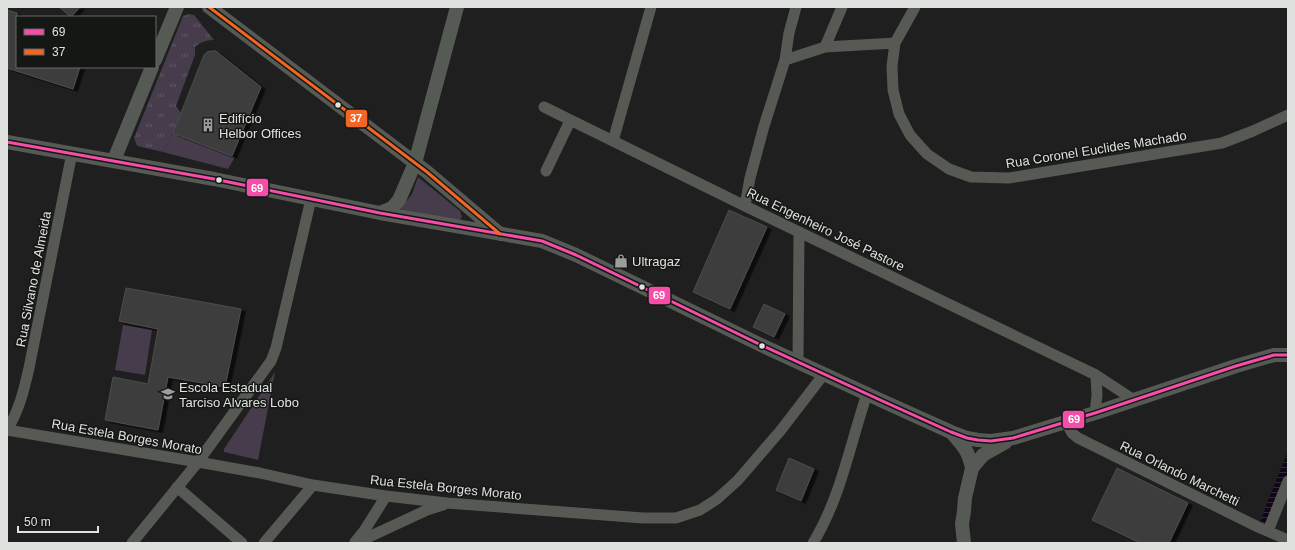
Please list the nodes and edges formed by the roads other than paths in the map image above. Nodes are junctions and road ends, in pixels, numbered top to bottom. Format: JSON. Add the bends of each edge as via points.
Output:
{"nodes":[{"id":1,"x":177,"y":7,"type":"edge"},
{"id":2,"x":209,"y":7,"type":"edge"},
{"id":3,"x":458,"y":7,"type":"edge"},
{"id":4,"x":651,"y":7,"type":"edge"},
{"id":5,"x":796,"y":7,"type":"edge"},
{"id":6,"x":842,"y":7,"type":"edge"},
{"id":7,"x":915,"y":7,"type":"edge"},
{"id":8,"x":895,"y":43,"type":"junction"},
{"id":9,"x":825,"y":47,"type":"junction"},
{"id":10,"x":156,"y":58,"type":"edge"},
{"id":11,"x":785,"y":60,"type":"junction"},
{"id":12,"x":152,"y":68,"type":"edge"},
{"id":13,"x":544,"y":108,"type":"dead end"},
{"id":14,"x":1288,"y":115,"type":"edge"},
{"id":15,"x":570,"y":121,"type":"junction"},
{"id":16,"x":613,"y":141,"type":"junction"},
{"id":17,"x":7,"y":142,"type":"edge"},
{"id":18,"x":72,"y":153,"type":"junction"},
{"id":19,"x":114,"y":160,"type":"junction"},
{"id":20,"x":415,"y":163,"type":"junction"},
{"id":21,"x":546,"y":171,"type":"dead end"},
{"id":22,"x":311,"y":199,"type":"junction"},
{"id":23,"x":745,"y":206,"type":"junction"},
{"id":24,"x":380,"y":213,"type":"junction"},
{"id":25,"x":799,"y":232,"type":"junction"},
{"id":26,"x":500,"y":234,"type":"junction"},
{"id":27,"x":1288,"y":356,"type":"edge"},
{"id":28,"x":798,"y":362,"type":"junction"},
{"id":29,"x":824,"y":374,"type":"junction"},
{"id":30,"x":1096,"y":375,"type":"junction"},
{"id":31,"x":867,"y":394,"type":"junction"},
{"id":32,"x":1134,"y":400,"type":"junction"},
{"id":33,"x":1095,"y":413,"type":"junction"},
{"id":34,"x":1066,"y":422,"type":"junction"},
{"id":35,"x":7,"y":430,"type":"edge"},
{"id":36,"x":952,"y":432,"type":"junction"},
{"id":37,"x":1013,"y":438,"type":"junction"},
{"id":38,"x":198,"y":462,"type":"junction"},
{"id":39,"x":972,"y":468,"type":"junction"},
{"id":40,"x":1288,"y":481,"type":"edge"},
{"id":41,"x":313,"y":484,"type":"junction"},
{"id":42,"x":177,"y":487,"type":"junction"},
{"id":43,"x":386,"y":496,"type":"junction"},
{"id":44,"x":447,"y":504,"type":"junction"},
{"id":45,"x":1268,"y":531,"type":"junction"},
{"id":46,"x":368,"y":537,"type":"edge"},
{"id":47,"x":1288,"y":540,"type":"edge"},
{"id":48,"x":132,"y":543,"type":"edge"},
{"id":49,"x":242,"y":543,"type":"edge"},
{"id":50,"x":264,"y":543,"type":"edge"},
{"id":51,"x":355,"y":543,"type":"edge"},
{"id":52,"x":813,"y":543,"type":"edge"},
{"id":53,"x":964,"y":543,"type":"edge"}],
"edges":[{"from":1,"to":10,"type":"main road"},
{"from":2,"to":20,"type":"main road"},
{"from":3,"to":20,"type":"main road"},
{"from":4,"to":16,"type":"street"},
{"from":5,"to":11,"type":"street"},
{"from":6,"to":9,"type":"street"},
{"from":7,"to":8,"type":"street","name":"Rua Coronel Euclides Machado"},
{"from":8,"to":9,"type":"street"},
{"from":8,"to":14,"type":"street","name":"Rua Coronel Euclides Machado","via":[[892,66],[893,90],[899,114],[910,135],[927,154],[949,169],[971,177],[1009,178],[1222,143]]},
{"from":9,"to":11,"type":"street"},
{"from":11,"to":23,"type":"street","via":[[764,126]]},
{"from":12,"to":19,"type":"main road"},
{"from":13,"to":15,"type":"street","name":"Rua Engenheiro José Pastore"},
{"from":15,"to":16,"type":"street","name":"Rua Engenheiro José Pastore"},
{"from":15,"to":21,"type":"street"},
{"from":16,"to":23,"type":"street","name":"Rua Engenheiro José Pastore"},
{"from":17,"to":18,"type":"main road"},
{"from":18,"to":19,"type":"main road"},
{"from":18,"to":35,"type":"street","name":"Rua Silvano de Almeida","via":[[23,396]]},
{"from":19,"to":22,"type":"main road"},
{"from":20,"to":24,"type":"main road","via":[[399,200],[392,208]]},
{"from":20,"to":26,"type":"main road"},
{"from":22,"to":24,"type":"main road"},
{"from":22,"to":38,"type":"street","via":[[271,362]]},
{"from":23,"to":25,"type":"street","name":"Rua Engenheiro José Pastore"},
{"from":24,"to":26,"type":"main road"},
{"from":25,"to":28,"type":"street"},
{"from":25,"to":30,"type":"street","name":"Rua Engenheiro José Pastore"},
{"from":26,"to":28,"type":"main road","via":[[542,241],[576,255]]},
{"from":27,"to":32,"type":"main road","via":[[1274,355]]},
{"from":28,"to":29,"type":"main road"},
{"from":29,"to":31,"type":"main road"},
{"from":29,"to":44,"type":"street","name":"Rua Estela Borges Morato","via":[[746,472],[717,499],[700,510],[676,518],[643,518]]},
{"from":30,"to":32,"type":"street","name":"Rua Engenheiro José Pastore"},
{"from":30,"to":33,"type":"street"},
{"from":31,"to":36,"type":"main road"},
{"from":31,"to":52,"type":"street","via":[[844,471],[828,514]]},
{"from":32,"to":33,"type":"main road"},
{"from":33,"to":34,"type":"main road"},
{"from":34,"to":37,"type":"main road"},
{"from":34,"to":45,"type":"street","name":"Rua Orlando Marchetti","via":[[1072,434],[1078,438]]},
{"from":35,"to":38,"type":"street","name":"Rua Estela Borges Morato"},
{"from":36,"to":37,"type":"main road","via":[[978,440]]},
{"from":36,"to":39,"type":"main road","via":[[966,449]]},
{"from":37,"to":39,"type":"main road","via":[[982,455]]},
{"from":38,"to":41,"type":"street","name":"Rua Estela Borges Morato"},
{"from":38,"to":42,"type":"street"},
{"from":39,"to":53,"type":"main road","via":[[965,498]]},
{"from":40,"to":45,"type":"street"},
{"from":41,"to":43,"type":"street","name":"Rua Estela Borges Morato"},
{"from":41,"to":50,"type":"street"},
{"from":42,"to":48,"type":"street"},
{"from":42,"to":49,"type":"street"},
{"from":43,"to":44,"type":"street","name":"Rua Estela Borges Morato"},
{"from":43,"to":46,"type":"street"},
{"from":44,"to":46,"type":"street","via":[[427,510]]},
{"from":45,"to":47,"type":"street","name":"Rua Orlando Marchetti"},
{"from":46,"to":51,"type":"street"}]}
